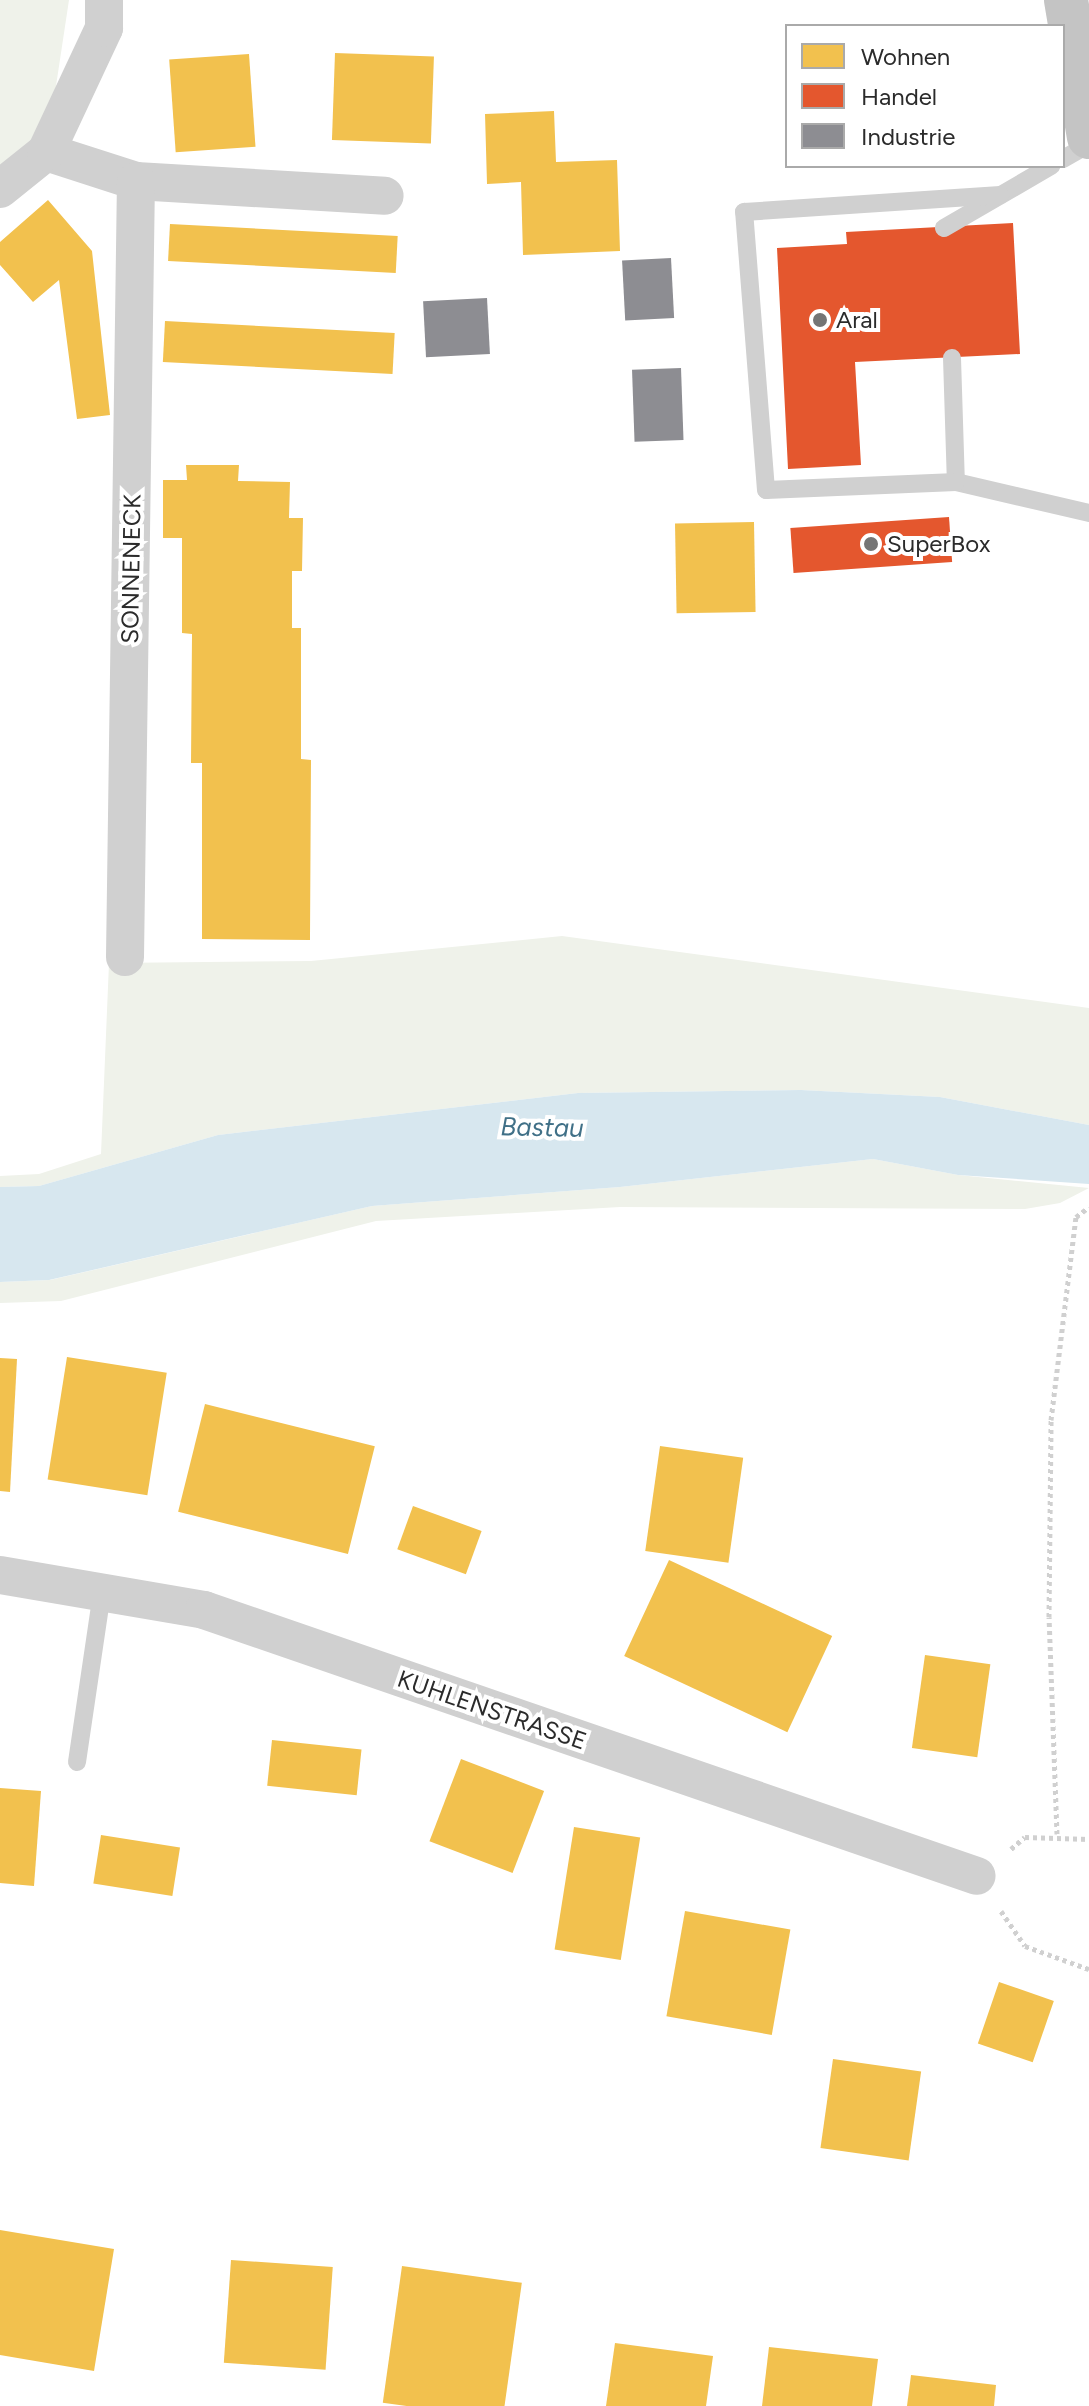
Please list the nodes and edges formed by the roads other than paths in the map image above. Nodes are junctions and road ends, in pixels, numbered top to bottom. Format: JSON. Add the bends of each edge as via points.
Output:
{"nodes":[{"id":1,"x":104,"y":0,"type":"edge"},
{"id":2,"x":1066,"y":0,"type":"edge"},
{"id":3,"x":1089,"y":137,"type":"edge"},
{"id":4,"x":1089,"y":144,"type":"edge"},
{"id":5,"x":46,"y":152,"type":"junction"},
{"id":6,"x":1065,"y":158,"type":"edge"},
{"id":7,"x":1047,"y":168,"type":"edge"},
{"id":8,"x":136,"y":181,"type":"junction"},
{"id":9,"x":0,"y":189,"type":"edge"},
{"id":10,"x":1000,"y":195,"type":"junction"},
{"id":11,"x":385,"y":196,"type":"dead end"},
{"id":12,"x":944,"y":228,"type":"dead end"},
{"id":13,"x":952,"y":358,"type":"dead end"},
{"id":14,"x":956,"y":482,"type":"junction"},
{"id":15,"x":1089,"y":513,"type":"edge"},
{"id":16,"x":125,"y":957,"type":"dead end"},
{"id":17,"x":0,"y":1575,"type":"edge"},
{"id":18,"x":102,"y":1592,"type":"junction"},
{"id":19,"x":77,"y":1762,"type":"dead end"},
{"id":20,"x":977,"y":1876,"type":"road end"}],
"edges":[{"from":1,"to":5,"type":"street","via":[[104,28]]},
{"from":2,"to":3,"type":"main road"},
{"from":4,"to":6,"type":"lane"},
{"from":5,"to":8,"type":"street"},
{"from":5,"to":9,"type":"street"},
{"from":7,"to":10,"type":"lane"},
{"from":8,"to":11,"type":"street"},
{"from":8,"to":16,"type":"street","name":"SONNENECK"},
{"from":10,"to":12,"type":"lane"},
{"from":10,"to":14,"type":"lane","via":[[744,212],[766,490]]},
{"from":13,"to":14,"type":"lane"},
{"from":14,"to":15,"type":"lane"},
{"from":17,"to":18,"type":"street","name":"KUHLENSTRASSE"},
{"from":18,"to":19,"type":"lane"},
{"from":18,"to":20,"type":"street","name":"KUHLENSTRASSE","via":[[204,1610]]}]}
